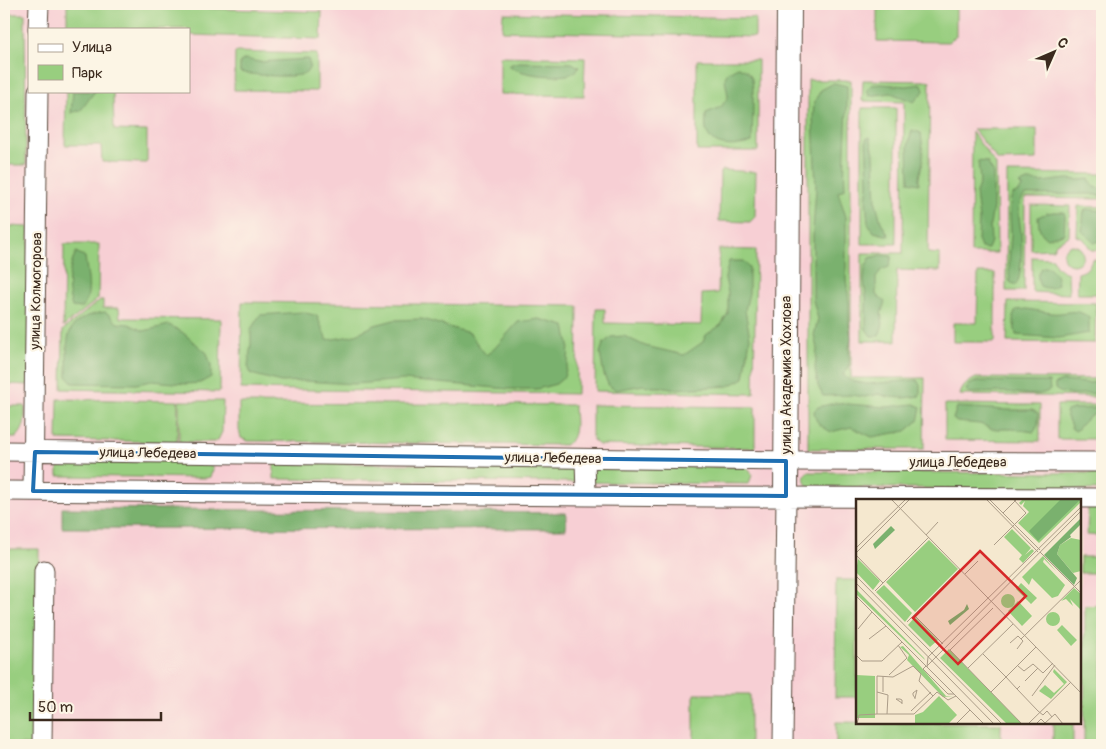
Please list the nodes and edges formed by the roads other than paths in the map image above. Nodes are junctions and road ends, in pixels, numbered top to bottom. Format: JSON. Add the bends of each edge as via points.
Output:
{"nodes":[{"id":1,"x":39,"y":4,"type":"edge"},
{"id":2,"x":789,"y":4,"type":"edge"},
{"id":3,"x":38,"y":28,"type":"edge"},
{"id":4,"x":38,"y":92,"type":"edge"},
{"id":5,"x":4,"y":452,"type":"edge"},
{"id":6,"x":35,"y":452,"type":"junction"},
{"id":7,"x":585,"y":459,"type":"junction"},
{"id":8,"x":786,"y":461,"type":"junction"},
{"id":9,"x":1102,"y":462,"type":"edge"},
{"id":10,"x":4,"y":491,"type":"edge"},
{"id":11,"x":33,"y":491,"type":"junction"},
{"id":12,"x":586,"y":495,"type":"junction"},
{"id":13,"x":786,"y":496,"type":"junction"},
{"id":14,"x":1102,"y":498,"type":"edge"},
{"id":15,"x":44,"y":570,"type":"dead end"},
{"id":16,"x":42,"y":745,"type":"edge"},
{"id":17,"x":783,"y":745,"type":"edge"}],
"edges":[{"from":1,"to":3,"type":"street"},
{"from":2,"to":8,"type":"street","name":"улица Академика Хохлова"},
{"from":4,"to":6,"type":"street","name":"улица Колмогорова"},
{"from":5,"to":6,"type":"street","name":"улица Лебедева"},
{"from":6,"to":7,"type":"street","name":"улица Лебедева"},
{"from":6,"to":11,"type":"street","name":"улица Колмогорова"},
{"from":7,"to":8,"type":"street","name":"улица Лебедева"},
{"from":7,"to":12,"type":"street"},
{"from":8,"to":9,"type":"street","name":"улица Лебедева"},
{"from":8,"to":13,"type":"street","name":"улица Академика Хохлова"},
{"from":10,"to":11,"type":"street"},
{"from":11,"to":12,"type":"street"},
{"from":12,"to":13,"type":"street"},
{"from":13,"to":14,"type":"street"},
{"from":13,"to":17,"type":"street","name":"улица Академика Хохлова"},
{"from":15,"to":16,"type":"street"}]}
